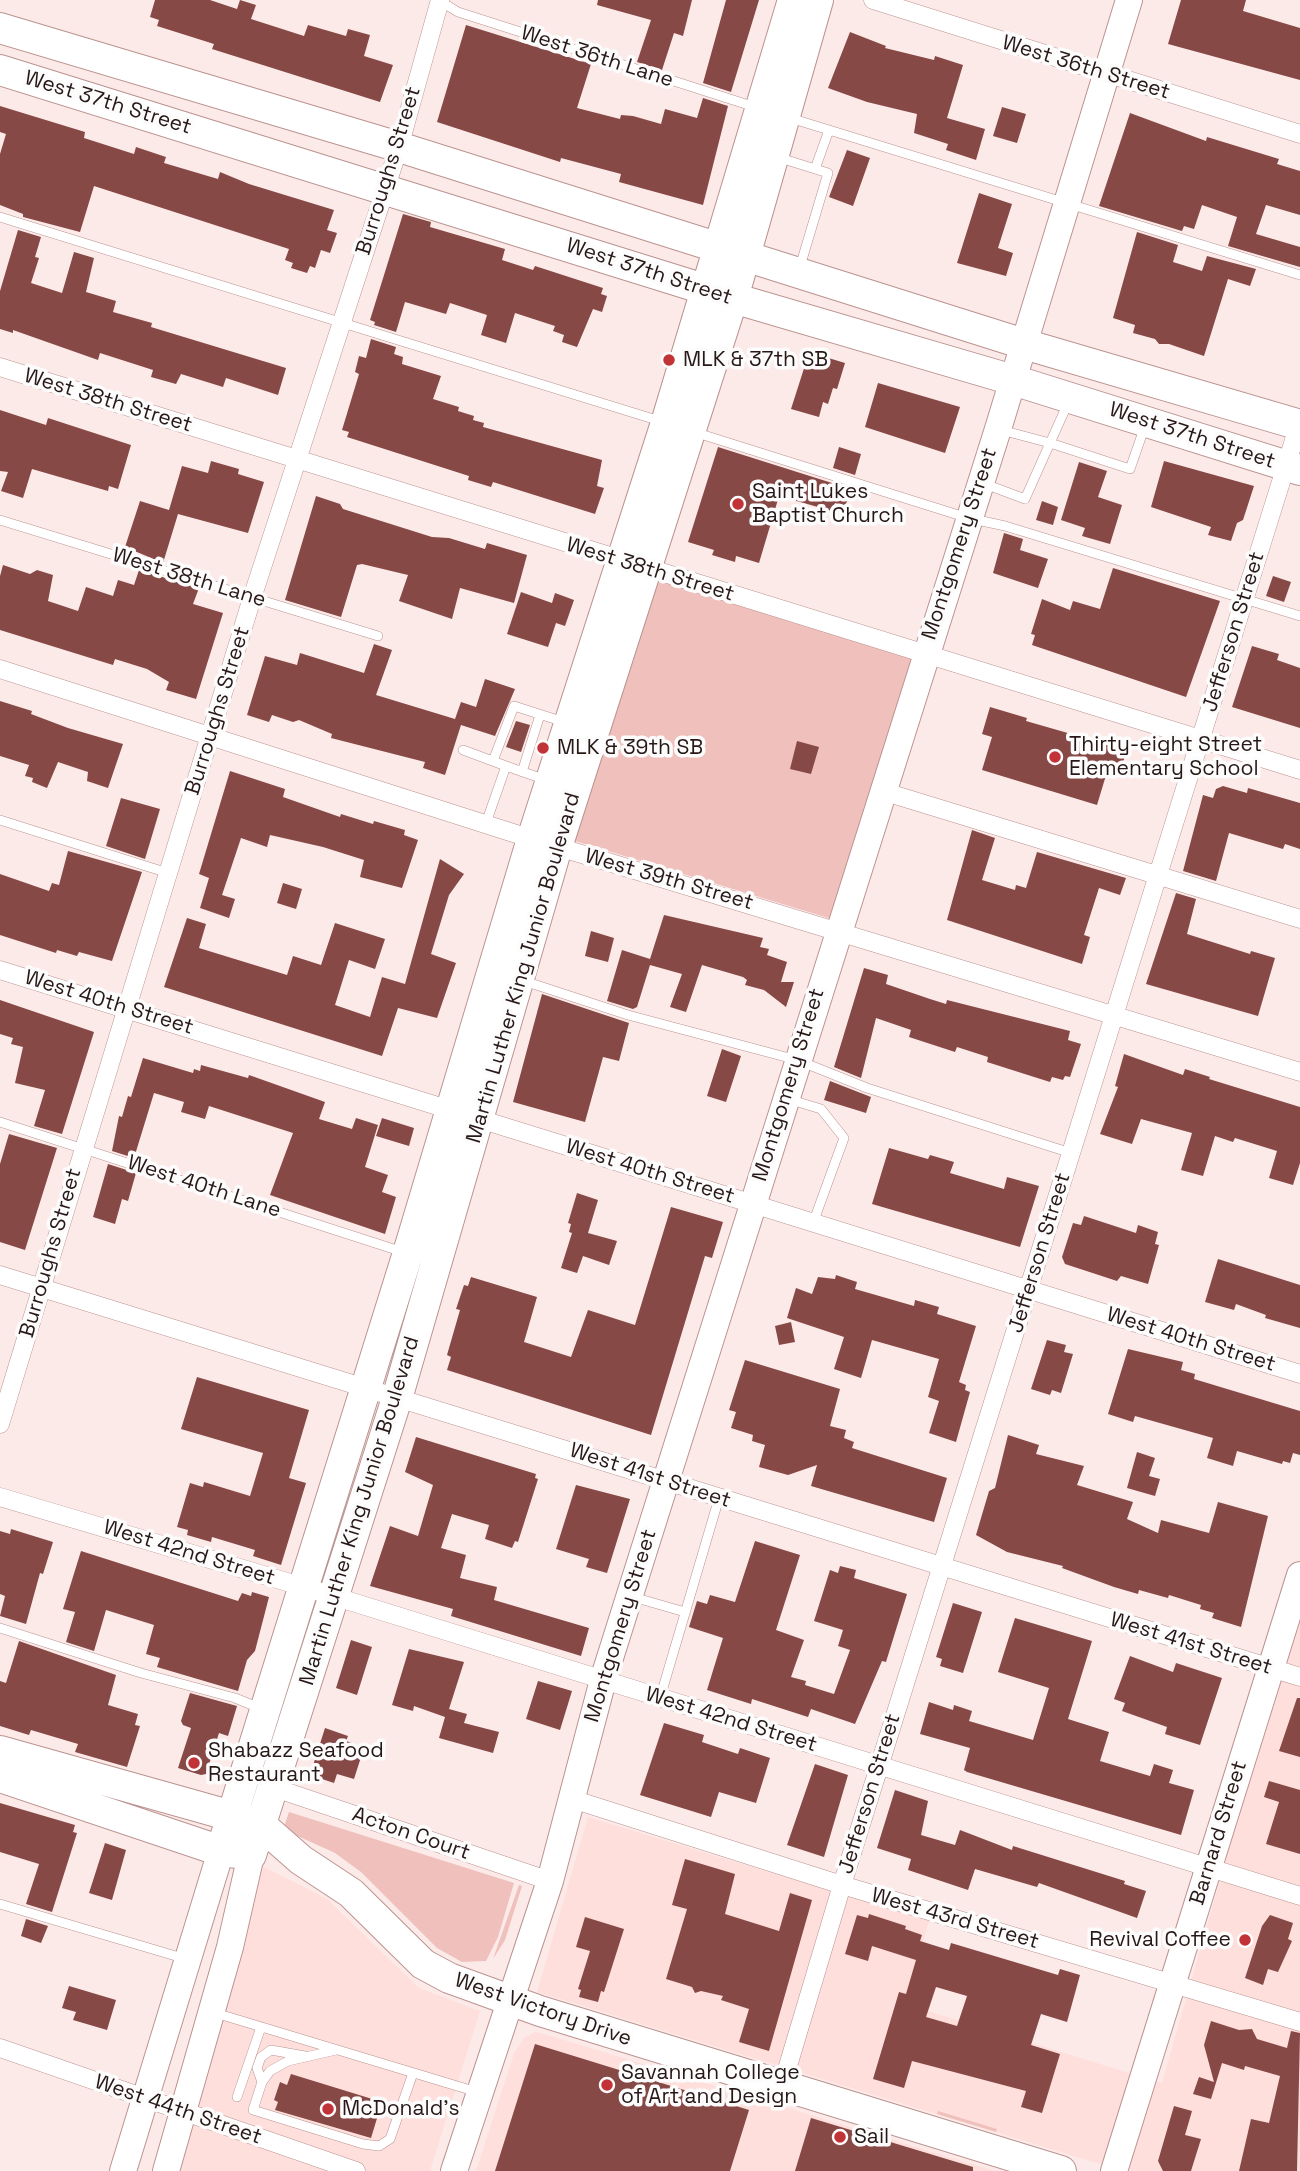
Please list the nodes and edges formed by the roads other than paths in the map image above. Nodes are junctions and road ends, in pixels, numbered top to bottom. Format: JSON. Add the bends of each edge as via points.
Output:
{"nodes":[{"id":1,"x":439,"y":0,"type":"edge"},
{"id":2,"x":793,"y":0,"type":"edge"},
{"id":3,"x":818,"y":0,"type":"edge"},
{"id":4,"x":873,"y":0,"type":"edge"},
{"id":5,"x":1129,"y":0,"type":"edge"},
{"id":6,"x":0,"y":28,"type":"edge"},
{"id":7,"x":0,"y":69,"type":"edge"},
{"id":8,"x":1105,"y":74,"type":"junction"},
{"id":9,"x":772,"y":113,"type":"junction"},
{"id":10,"x":829,"y":130,"type":"junction"},
{"id":11,"x":1300,"y":134,"type":"edge"},
{"id":12,"x":399,"y":147,"type":"junction"},
{"id":13,"x":774,"y":156,"type":"junction"},
{"id":14,"x":815,"y":169,"type":"junction"},
{"id":15,"x":384,"y":189,"type":"junction"},
{"id":16,"x":1067,"y":202,"type":"junction"},
{"id":17,"x":0,"y":216,"type":"edge"},
{"id":18,"x":732,"y":251,"type":"junction"},
{"id":19,"x":798,"y":271,"type":"junction"},
{"id":20,"x":1300,"y":275,"type":"edge"},
{"id":21,"x":720,"y":294,"type":"junction"},
{"id":22,"x":341,"y":321,"type":"junction"},
{"id":23,"x":1024,"y":344,"type":"junction"},
{"id":24,"x":0,"y":368,"type":"edge"},
{"id":25,"x":1013,"y":380,"type":"junction"},
{"id":26,"x":1070,"y":398,"type":"junction"},
{"id":27,"x":1147,"y":422,"type":"junction"},
{"id":28,"x":1300,"y":424,"type":"edge"},
{"id":29,"x":678,"y":427,"type":"junction"},
{"id":30,"x":998,"y":429,"type":"junction"},
{"id":31,"x":1050,"y":443,"type":"junction"},
{"id":32,"x":296,"y":459,"type":"junction"},
{"id":33,"x":1293,"y":468,"type":"edge"},
{"id":34,"x":980,"y":482,"type":"junction"},
{"id":35,"x":968,"y":518,"type":"junction"},
{"id":36,"x":0,"y":520,"type":"edge"},
{"id":37,"x":634,"y":566,"type":"junction"},
{"id":38,"x":252,"y":598,"type":"junction"},
{"id":39,"x":1244,"y":599,"type":"junction"},
{"id":40,"x":1300,"y":616,"type":"edge"},
{"id":41,"x":378,"y":636,"type":"dead end"},
{"id":42,"x":924,"y":654,"type":"junction"},
{"id":43,"x":0,"y":669,"type":"edge"},
{"id":44,"x":540,"y":715,"type":"junction"},
{"id":45,"x":569,"y":724,"type":"junction"},
{"id":46,"x":210,"y":735,"type":"junction"},
{"id":47,"x":1201,"y":740,"type":"junction"},
{"id":48,"x":463,"y":750,"type":"dead end"},
{"id":49,"x":493,"y":761,"type":"junction"},
{"id":50,"x":506,"y":766,"type":"junction"},
{"id":51,"x":1300,"y":770,"type":"edge"},
{"id":52,"x":522,"y":772,"type":"junction"},
{"id":53,"x":550,"y":782,"type":"junction"},
{"id":54,"x":881,"y":791,"type":"junction"},
{"id":55,"x":0,"y":820,"type":"edge"},
{"id":56,"x":486,"y":823,"type":"junction"},
{"id":57,"x":545,"y":843,"type":"junction"},
{"id":58,"x":168,"y":873,"type":"junction"},
{"id":59,"x":1158,"y":877,"type":"junction"},
{"id":60,"x":1300,"y":919,"type":"edge"},
{"id":61,"x":838,"y":929,"type":"junction"},
{"id":62,"x":0,"y":970,"type":"edge"},
{"id":63,"x":520,"y":979,"type":"junction"},
{"id":64,"x":129,"y":1010,"type":"junction"},
{"id":65,"x":1114,"y":1015,"type":"junction"},
{"id":66,"x":797,"y":1060,"type":"junction"},
{"id":67,"x":1300,"y":1072,"type":"edge"},
{"id":68,"x":786,"y":1098,"type":"junction"},
{"id":69,"x":451,"y":1110,"type":"junction"},
{"id":70,"x":480,"y":1118,"type":"junction"},
{"id":71,"x":0,"y":1122,"type":"edge"},
{"id":72,"x":82,"y":1147,"type":"junction"},
{"id":73,"x":1071,"y":1153,"type":"junction"},
{"id":74,"x":752,"y":1204,"type":"junction"},
{"id":75,"x":813,"y":1223,"type":"junction"},
{"id":76,"x":408,"y":1254,"type":"junction"},
{"id":77,"x":0,"y":1275,"type":"edge"},
{"id":78,"x":42,"y":1288,"type":"junction"},
{"id":79,"x":1028,"y":1290,"type":"junction"},
{"id":80,"x":1300,"y":1374,"type":"edge"},
{"id":81,"x":366,"y":1387,"type":"junction"},
{"id":82,"x":398,"y":1395,"type":"junction"},
{"id":83,"x":4,"y":1396,"type":"edge"},
{"id":84,"x":0,"y":1424,"type":"edge"},
{"id":85,"x":665,"y":1481,"type":"junction"},
{"id":86,"x":0,"y":1497,"type":"edge"},
{"id":87,"x":719,"y":1498,"type":"junction"},
{"id":88,"x":941,"y":1567,"type":"junction"},
{"id":89,"x":1300,"y":1575,"type":"edge"},
{"id":90,"x":304,"y":1587,"type":"junction"},
{"id":91,"x":629,"y":1595,"type":"junction"},
{"id":92,"x":335,"y":1597,"type":"junction"},
{"id":93,"x":685,"y":1612,"type":"junction"},
{"id":94,"x":0,"y":1628,"type":"edge"},
{"id":95,"x":1270,"y":1669,"type":"junction"},
{"id":96,"x":1300,"y":1677,"type":"edge"},
{"id":97,"x":603,"y":1680,"type":"junction"},
{"id":98,"x":660,"y":1698,"type":"junction"},
{"id":99,"x":265,"y":1711,"type":"junction"},
{"id":100,"x":0,"y":1751,"type":"edge"},
{"id":101,"x":879,"y":1766,"type":"junction"},
{"id":102,"x":0,"y":1777,"type":"edge"},
{"id":103,"x":272,"y":1787,"type":"junction"},
{"id":104,"x":572,"y":1799,"type":"junction"},
{"id":105,"x":246,"y":1821,"type":"junction"},
{"id":106,"x":221,"y":1851,"type":"junction"},
{"id":107,"x":251,"y":1856,"type":"junction"},
{"id":108,"x":301,"y":1860,"type":"junction"},
{"id":109,"x":1208,"y":1868,"type":"junction"},
{"id":110,"x":550,"y":1881,"type":"junction"},
{"id":111,"x":842,"y":1885,"type":"junction"},
{"id":112,"x":1300,"y":1896,"type":"edge"},
{"id":113,"x":0,"y":1903,"type":"edge"},
{"id":114,"x":188,"y":1959,"type":"junction"},
{"id":115,"x":1172,"y":1983,"type":"junction"},
{"id":116,"x":508,"y":2001,"type":"junction"},
{"id":117,"x":212,"y":2012,"type":"junction"},
{"id":118,"x":1300,"y":2022,"type":"edge"},
{"id":119,"x":261,"y":2027,"type":"junction"},
{"id":120,"x":0,"y":2048,"type":"edge"},
{"id":121,"x":336,"y":2050,"type":"junction"},
{"id":122,"x":306,"y":2057,"type":"junction"},
{"id":123,"x":413,"y":2073,"type":"junction"},
{"id":124,"x":262,"y":2082,"type":"junction"},
{"id":125,"x":782,"y":2086,"type":"junction"},
{"id":126,"x":479,"y":2093,"type":"junction"},
{"id":127,"x":237,"y":2097,"type":"dead end"},
{"id":128,"x":147,"y":2099,"type":"junction"},
{"id":129,"x":183,"y":2111,"type":"junction"},
{"id":130,"x":123,"y":2171,"type":"edge"},
{"id":131,"x":166,"y":2171,"type":"edge"},
{"id":132,"x":356,"y":2171,"type":"edge"},
{"id":133,"x":454,"y":2171,"type":"edge"},
{"id":134,"x":1061,"y":2171,"type":"edge"},
{"id":135,"x":1114,"y":2171,"type":"edge"}],
"edges":[{"from":1,"to":9,"type":"lane","name":"West 36th Lane","via":[[458,12]]},
{"from":1,"to":12,"type":"street","name":"Burroughs Street"},
{"from":2,"to":9,"type":"main road","name":"Martin Luther King Junior Boulevard"},
{"from":3,"to":9,"type":"main road","name":"Martin Luther King Junior Boulevard"},
{"from":4,"to":8,"type":"street","name":"West 36th Street"},
{"from":5,"to":8,"type":"main road","name":"Montgomery Street"},
{"from":6,"to":12,"type":"main road","name":"West 37th Street"},
{"from":7,"to":15,"type":"main road","name":"West 37th Street"},
{"from":8,"to":11,"type":"street","name":"West 36th Street"},
{"from":8,"to":16,"type":"main road","name":"Montgomery Street"},
{"from":9,"to":10,"type":"lane","name":"West 36th Lane"},
{"from":9,"to":13,"type":"main road","name":"Martin Luther King Junior Boulevard"},
{"from":9,"to":18,"type":"main road","name":"Martin Luther King Junior Boulevard"},
{"from":10,"to":14,"type":"lane"},
{"from":10,"to":16,"type":"lane","name":"West 36th Lane"},
{"from":12,"to":15,"type":"street","name":"Burroughs Street"},
{"from":12,"to":18,"type":"main road","name":"West 37th Street"},
{"from":13,"to":14,"type":"lane"},
{"from":13,"to":18,"type":"main road","name":"Martin Luther King Junior Boulevard"},
{"from":14,"to":19,"type":"lane","via":[[828,173]]},
{"from":15,"to":21,"type":"main road","name":"West 37th Street"},
{"from":15,"to":22,"type":"street","name":"Burroughs Street"},
{"from":16,"to":20,"type":"lane","name":"West 36th Lane"},
{"from":16,"to":23,"type":"main road","name":"Montgomery Street"},
{"from":17,"to":22,"type":"lane"},
{"from":18,"to":19,"type":"main road","name":"West 37th Street"},
{"from":18,"to":21,"type":"main road","name":"Martin Luther King Junior Boulevard"},
{"from":19,"to":23,"type":"main road","name":"West 37th Street"},
{"from":21,"to":25,"type":"main road","name":"West 37th Street"},
{"from":21,"to":29,"type":"main road","name":"Martin Luther King Junior Boulevard"},
{"from":22,"to":29,"type":"lane"},
{"from":22,"to":32,"type":"street","name":"Burroughs Street"},
{"from":23,"to":25,"type":"main road","name":"Montgomery Street"},
{"from":23,"to":28,"type":"main road","name":"West 37th Street"},
{"from":24,"to":32,"type":"street","name":"West 38th Street"},
{"from":25,"to":26,"type":"main road","name":"West 37th Street"},
{"from":25,"to":30,"type":"main road","name":"Montgomery Street"},
{"from":26,"to":27,"type":"main road","name":"West 37th Street"},
{"from":26,"to":31,"type":"lane"},
{"from":27,"to":31,"type":"lane","via":[[1130,469]]},
{"from":27,"to":33,"type":"main road","name":"West 37th Street"},
{"from":28,"to":33,"type":"street","name":"Jefferson Street"},
{"from":29,"to":35,"type":"lane"},
{"from":29,"to":37,"type":"main road","name":"Martin Luther King Junior Boulevard"},
{"from":30,"to":31,"type":"lane"},
{"from":30,"to":34,"type":"main road","name":"Montgomery Street"},
{"from":31,"to":34,"type":"lane","via":[[1025,499]]},
{"from":32,"to":37,"type":"street","name":"West 38th Street"},
{"from":32,"to":38,"type":"street","name":"Burroughs Street"},
{"from":33,"to":39,"type":"street","name":"Jefferson Street"},
{"from":34,"to":35,"type":"main road","name":"Montgomery Street"},
{"from":35,"to":39,"type":"lane"},
{"from":35,"to":42,"type":"main road","name":"Montgomery Street"},
{"from":36,"to":38,"type":"lane","name":"West 38th Lane"},
{"from":37,"to":42,"type":"street","name":"West 38th Street"},
{"from":37,"to":45,"type":"main road","name":"Martin Luther King Junior Boulevard"},
{"from":37,"to":57,"type":"main road","name":"Martin Luther King Junior Boulevard"},
{"from":38,"to":41,"type":"lane","name":"West 38th Lane"},
{"from":38,"to":46,"type":"street","name":"Burroughs Street"},
{"from":39,"to":40,"type":"lane"},
{"from":39,"to":47,"type":"street","name":"Jefferson Street"},
{"from":42,"to":47,"type":"street","name":"West 38th Street"},
{"from":42,"to":54,"type":"main road","name":"Montgomery Street"},
{"from":43,"to":46,"type":"street","name":"West 39th Street"},
{"from":44,"to":45,"type":"lane"},
{"from":44,"to":49,"type":"lane","via":[[514,705]]},
{"from":44,"to":52,"type":"lane"},
{"from":45,"to":53,"type":"main road","name":"Martin Luther King Junior Boulevard"},
{"from":46,"to":56,"type":"street","name":"West 39th Street"},
{"from":46,"to":58,"type":"street","name":"Burroughs Street"},
{"from":47,"to":51,"type":"street","name":"West 38th Street"},
{"from":47,"to":59,"type":"street","name":"Jefferson Street"},
{"from":48,"to":49,"type":"lane"},
{"from":49,"to":50,"type":"lane"},
{"from":50,"to":52,"type":"lane"},
{"from":50,"to":56,"type":"lane"},
{"from":52,"to":53,"type":"lane"},
{"from":53,"to":57,"type":"main road","name":"Martin Luther King Junior Boulevard"},
{"from":54,"to":59,"type":"street"},
{"from":54,"to":61,"type":"main road","name":"Montgomery Street"},
{"from":55,"to":58,"type":"lane"},
{"from":56,"to":57,"type":"street","name":"West 39th Street"},
{"from":57,"to":61,"type":"street","name":"West 39th Street"},
{"from":57,"to":63,"type":"main road","name":"Martin Luther King Junior Boulevard"},
{"from":57,"to":69,"type":"main road","name":"Martin Luther King Junior Boulevard"},
{"from":58,"to":64,"type":"street","name":"Burroughs Street"},
{"from":59,"to":60,"type":"street"},
{"from":59,"to":65,"type":"street","name":"Jefferson Street"},
{"from":61,"to":65,"type":"street","name":"West 39th Street"},
{"from":61,"to":66,"type":"main road","name":"Montgomery Street"},
{"from":62,"to":64,"type":"street","name":"West 40th Street"},
{"from":63,"to":66,"type":"lane","via":[[628,1015]]},
{"from":63,"to":70,"type":"main road","name":"Martin Luther King Junior Boulevard"},
{"from":64,"to":69,"type":"street","name":"West 40th Street"},
{"from":64,"to":72,"type":"street","name":"Burroughs Street"},
{"from":65,"to":67,"type":"street","name":"West 39th Street"},
{"from":65,"to":73,"type":"street","name":"Jefferson Street"},
{"from":66,"to":68,"type":"main road","name":"Montgomery Street"},
{"from":66,"to":73,"type":"lane","via":[[867,1088]]},
{"from":68,"to":74,"type":"main road","name":"Montgomery Street"},
{"from":68,"to":75,"type":"lane","via":[[821,1109],[844,1138]]},
{"from":69,"to":70,"type":"street","name":"West 40th Street"},
{"from":69,"to":76,"type":"main road","name":"Martin Luther King Junior Boulevard"},
{"from":70,"to":74,"type":"street","name":"West 40th Street"},
{"from":70,"to":82,"type":"main road","name":"Martin Luther King Junior Boulevard"},
{"from":71,"to":72,"type":"lane","name":"West 40th Lane"},
{"from":72,"to":76,"type":"lane","name":"West 40th Lane"},
{"from":72,"to":78,"type":"street","name":"Burroughs Street"},
{"from":73,"to":79,"type":"street","name":"Jefferson Street"},
{"from":74,"to":75,"type":"street","name":"West 40th Street"},
{"from":74,"to":85,"type":"main road","name":"Montgomery Street"},
{"from":75,"to":79,"type":"street","name":"West 40th Street"},
{"from":76,"to":81,"type":"main road","name":"Martin Luther King Junior Boulevard"},
{"from":77,"to":78,"type":"street","name":"West 41st Street"},
{"from":78,"to":81,"type":"street","name":"West 41st Street"},
{"from":78,"to":83,"type":"street","name":"Burroughs Street"},
{"from":79,"to":80,"type":"street","name":"West 40th Street"},
{"from":79,"to":88,"type":"street","name":"Jefferson Street"},
{"from":81,"to":82,"type":"street","name":"West 41st Street"},
{"from":81,"to":90,"type":"main road","name":"Martin Luther King Junior Boulevard"},
{"from":82,"to":85,"type":"street","name":"West 41st Street"},
{"from":82,"to":92,"type":"main road","name":"Martin Luther King Junior Boulevard"},
{"from":83,"to":84,"type":"street","name":"Burroughs Street"},
{"from":85,"to":87,"type":"street","name":"West 41st Street"},
{"from":85,"to":91,"type":"main road","name":"Montgomery Street"},
{"from":86,"to":90,"type":"street","name":"West 42nd Street"},
{"from":87,"to":88,"type":"street","name":"West 41st Street"},
{"from":87,"to":93,"type":"lane"},
{"from":88,"to":95,"type":"street","name":"West 41st Street"},
{"from":88,"to":101,"type":"street","name":"Jefferson Street"},
{"from":89,"to":95,"type":"main road","name":"Barnard Street"},
{"from":90,"to":92,"type":"street","name":"West 42nd Street"},
{"from":90,"to":99,"type":"main road","name":"Martin Luther King Junior Boulevard"},
{"from":91,"to":93,"type":"lane"},
{"from":91,"to":97,"type":"main road","name":"Montgomery Street"},
{"from":92,"to":97,"type":"street","name":"West 42nd Street"},
{"from":92,"to":103,"type":"main road","name":"Martin Luther King Junior Boulevard"},
{"from":93,"to":98,"type":"lane"},
{"from":94,"to":99,"type":"lane"},
{"from":95,"to":96,"type":"street","name":"West 41st Street"},
{"from":95,"to":109,"type":"main road","name":"Barnard Street"},
{"from":97,"to":98,"type":"street","name":"West 42nd Street"},
{"from":97,"to":104,"type":"main road","name":"Montgomery Street"},
{"from":98,"to":101,"type":"street","name":"West 42nd Street"},
{"from":99,"to":105,"type":"main road","name":"Martin Luther King Junior Boulevard"},
{"from":100,"to":105,"type":"main road","name":"West Victory Drive"},
{"from":101,"to":109,"type":"street","name":"West 42nd Street"},
{"from":101,"to":111,"type":"street","name":"Jefferson Street"},
{"from":102,"to":106,"type":"main road","name":"West Victory Drive"},
{"from":103,"to":105,"type":"main road","name":"Martin Luther King Junior Boulevard"},
{"from":103,"to":110,"type":"street","name":"Acton Court"},
{"from":104,"to":110,"type":"main road","name":"Montgomery Street"},
{"from":104,"to":111,"type":"street","name":"West 43rd Street"},
{"from":105,"to":106,"type":"main road","name":"Martin Luther King Junior Boulevard"},
{"from":105,"to":107,"type":"main road","name":"Martin Luther King Junior Boulevard"},
{"from":105,"to":108,"type":"main road","name":"West Victory Drive"},
{"from":106,"to":107,"type":"main road","name":"West Victory Drive"},
{"from":106,"to":114,"type":"main road"},
{"from":107,"to":108,"type":"main road","name":"West Victory Drive"},
{"from":107,"to":117,"type":"main road"},
{"from":108,"to":116,"type":"main road","name":"West Victory Drive","via":[[351,1893],[423,1964]]},
{"from":109,"to":112,"type":"street","name":"West 42nd Street"},
{"from":109,"to":115,"type":"main road","name":"Barnard Street"},
{"from":110,"to":116,"type":"main road","name":"Montgomery Street"},
{"from":111,"to":115,"type":"street","name":"West 43rd Street"},
{"from":111,"to":125,"type":"street","name":"Jefferson Street"},
{"from":113,"to":114,"type":"lane"},
{"from":114,"to":128,"type":"main road"},
{"from":115,"to":118,"type":"street","name":"West 43rd Street"},
{"from":115,"to":135,"type":"main road","name":"Barnard Street"},
{"from":116,"to":125,"type":"main road","name":"West Victory Drive"},
{"from":116,"to":126,"type":"main road","name":"Montgomery Street"},
{"from":117,"to":119,"type":"lane"},
{"from":117,"to":129,"type":"main road"},
{"from":119,"to":121,"type":"lane"},
{"from":119,"to":127,"type":"lane"},
{"from":120,"to":128,"type":"street","name":"West 44th Street"},
{"from":121,"to":122,"type":"lane"},
{"from":121,"to":123,"type":"lane"},
{"from":122,"to":124,"type":"lane","via":[[270,2071]]},
{"from":122,"to":124,"type":"lane","via":[[271,2050],[261,2057],[257,2068]]},
{"from":123,"to":124,"type":"lane","via":[[390,2139],[379,2146],[253,2109]]},
{"from":123,"to":126,"type":"lane"},
{"from":125,"to":134,"type":"main road","name":"West Victory Drive"},
{"from":126,"to":133,"type":"main road","name":"Montgomery Street"},
{"from":128,"to":129,"type":"street","name":"West 44th Street"},
{"from":128,"to":130,"type":"main road"},
{"from":129,"to":131,"type":"main road"},
{"from":129,"to":132,"type":"street","name":"West 44th Street"}]}
